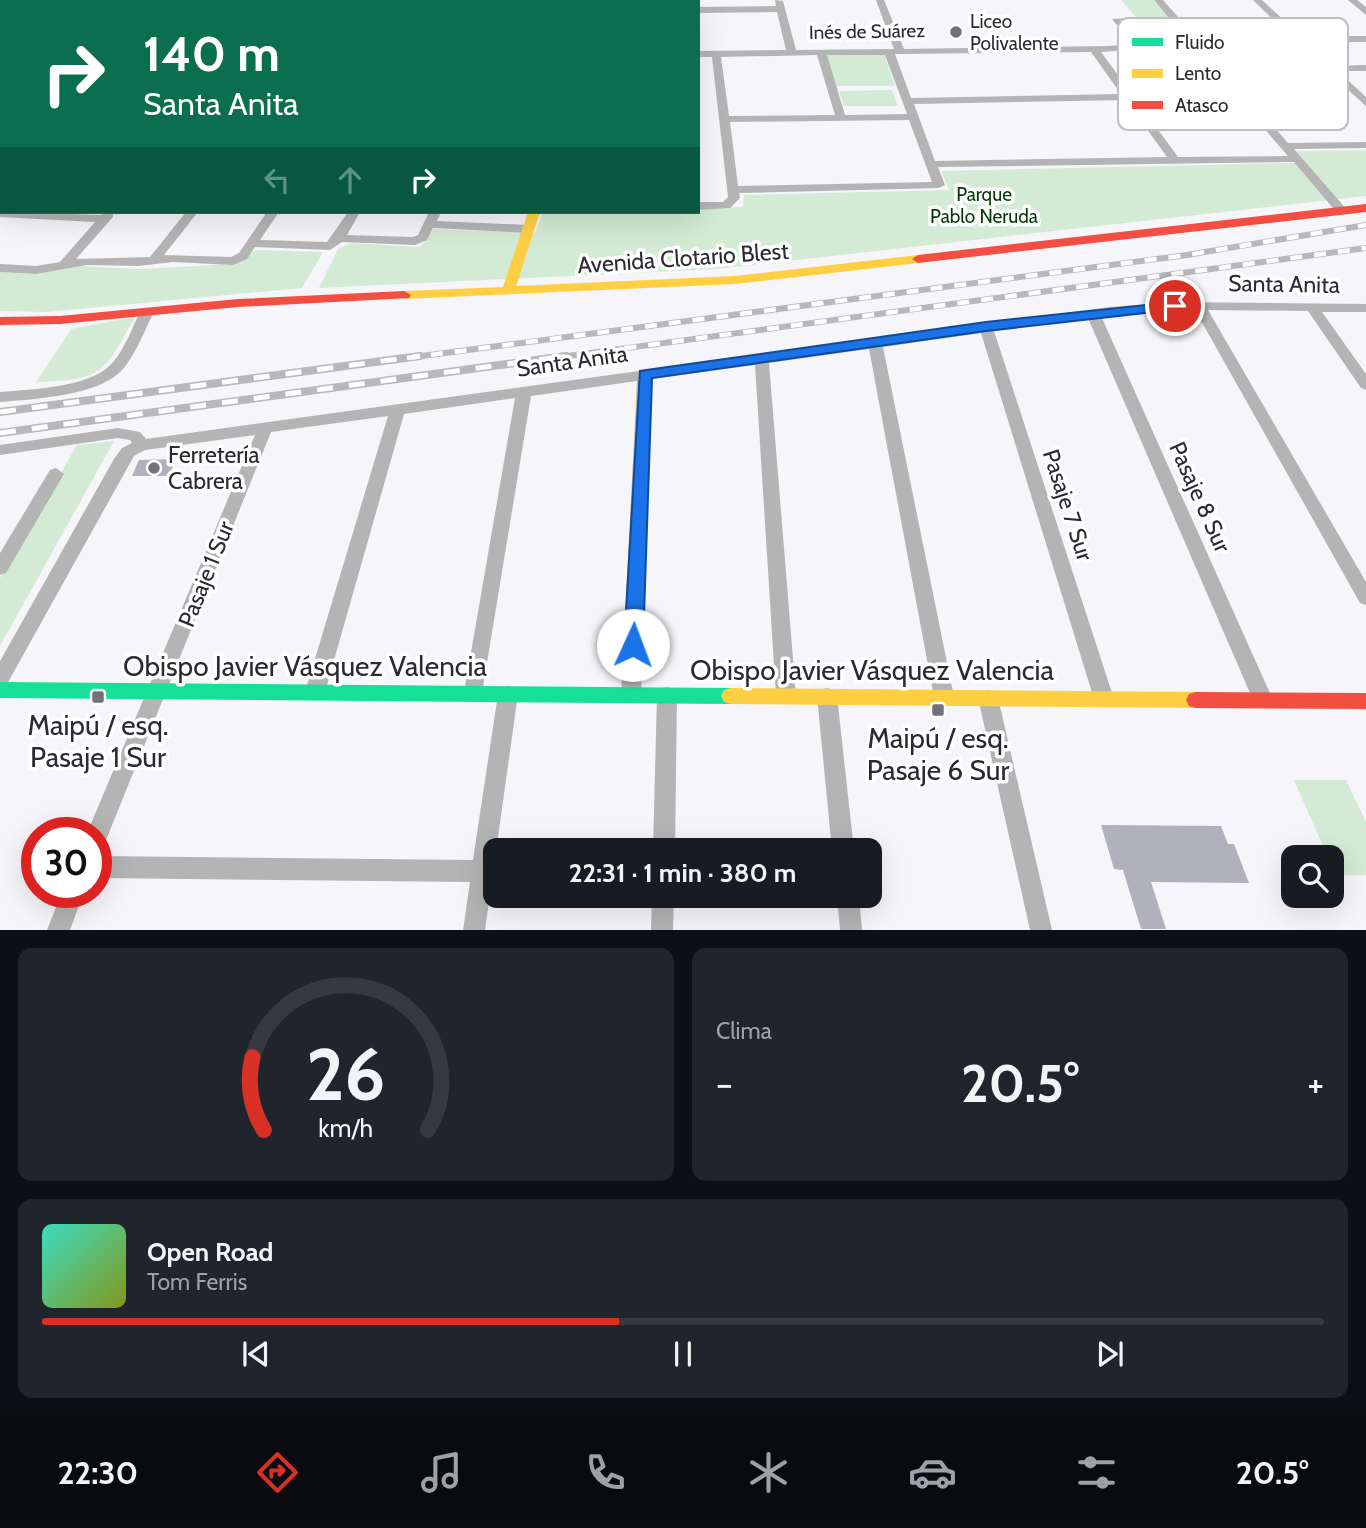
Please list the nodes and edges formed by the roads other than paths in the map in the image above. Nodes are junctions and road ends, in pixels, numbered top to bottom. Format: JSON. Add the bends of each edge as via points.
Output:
{"nodes":[{"id":1,"x":880,"y":0,"type":"edge"},
{"id":2,"x":1158,"y":0,"type":"edge"},
{"id":3,"x":1257,"y":0,"type":"edge"},
{"id":4,"x":1352,"y":0,"type":"edge"},
{"id":5,"x":780,"y":4,"type":"edge"},
{"id":6,"x":700,"y":10,"type":"edge"},
{"id":7,"x":1366,"y":12,"type":"edge"},
{"id":8,"x":1174,"y":18,"type":"edge"},
{"id":9,"x":1276,"y":18,"type":"edge"},
{"id":10,"x":1348,"y":39,"type":"edge"},
{"id":11,"x":1366,"y":39,"type":"edge"},
{"id":12,"x":1118,"y":48,"type":"edge"},
{"id":13,"x":1094,"y":49,"type":"junction"},
{"id":14,"x":821,"y":52,"type":"junction"},
{"id":15,"x":895,"y":52,"type":"junction"},
{"id":16,"x":792,"y":53,"type":"junction"},
{"id":17,"x":700,"y":54,"type":"edge"},
{"id":18,"x":716,"y":54,"type":"junction"},
{"id":19,"x":1348,"y":68,"type":"edge"},
{"id":20,"x":1366,"y":68,"type":"edge"},
{"id":21,"x":1118,"y":82,"type":"edge"},
{"id":22,"x":1348,"y":86,"type":"edge"},
{"id":23,"x":1118,"y":97,"type":"edge"},
{"id":24,"x":908,"y":101,"type":"junction"},
{"id":25,"x":1366,"y":103,"type":"edge"},
{"id":26,"x":915,"y":117,"type":"junction"},
{"id":27,"x":841,"y":118,"type":"junction"},
{"id":28,"x":724,"y":119,"type":"junction"},
{"id":29,"x":1153,"y":130,"type":"edge"},
{"id":30,"x":1272,"y":130,"type":"edge"},
{"id":31,"x":1366,"y":145,"type":"edge"},
{"id":32,"x":1286,"y":146,"type":"junction"},
{"id":33,"x":1297,"y":159,"type":"junction"},
{"id":34,"x":1174,"y":160,"type":"junction"},
{"id":35,"x":933,"y":164,"type":"junction"},
{"id":36,"x":733,"y":190,"type":"junction"},
{"id":37,"x":700,"y":206,"type":"edge"},
{"id":38,"x":1366,"y":208,"type":"edge"},
{"id":39,"x":1342,"y":211,"type":"junction"},
{"id":40,"x":54,"y":214,"type":"edge"},
{"id":41,"x":190,"y":214,"type":"edge"},
{"id":42,"x":272,"y":214,"type":"edge"},
{"id":43,"x":353,"y":214,"type":"edge"},
{"id":44,"x":434,"y":214,"type":"edge"},
{"id":45,"x":533,"y":214,"type":"edge"},
{"id":46,"x":108,"y":215,"type":"edge"},
{"id":47,"x":429,"y":224,"type":"junction"},
{"id":48,"x":528,"y":229,"type":"junction"},
{"id":49,"x":339,"y":238,"type":"junction"},
{"id":50,"x":252,"y":243,"type":"junction"},
{"id":51,"x":153,"y":261,"type":"junction"},
{"id":52,"x":64,"y":265,"type":"junction"},
{"id":53,"x":0,"y":268,"type":"edge"},
{"id":54,"x":508,"y":290,"type":"junction"},
{"id":55,"x":1199,"y":306,"type":"junction"},
{"id":56,"x":1312,"y":307,"type":"junction"},
{"id":57,"x":1366,"y":308,"type":"edge"},
{"id":58,"x":147,"y":312,"type":"junction"},
{"id":59,"x":1093,"y":313,"type":"junction"},
{"id":60,"x":0,"y":321,"type":"edge"},
{"id":61,"x":986,"y":327,"type":"junction"},
{"id":62,"x":875,"y":342,"type":"junction"},
{"id":63,"x":762,"y":358,"type":"junction"},
{"id":64,"x":645,"y":374,"type":"junction"},
{"id":65,"x":1366,"y":385,"type":"edge"},
{"id":66,"x":524,"y":391,"type":"junction"},
{"id":67,"x":0,"y":397,"type":"edge"},
{"id":68,"x":398,"y":408,"type":"junction"},
{"id":69,"x":266,"y":426,"type":"junction"},
{"id":70,"x":142,"y":445,"type":"junction"},
{"id":71,"x":0,"y":450,"type":"edge"},
{"id":72,"x":56,"y":474,"type":"dead end"},
{"id":73,"x":0,"y":568,"type":"edge"},
{"id":74,"x":1366,"y":598,"type":"edge"},
{"id":75,"x":0,"y":678,"type":"edge"},
{"id":76,"x":0,"y":690,"type":"edge"},
{"id":77,"x":158,"y":691,"type":"junction"},
{"id":78,"x":314,"y":692,"type":"junction"},
{"id":79,"x":474,"y":694,"type":"junction"},
{"id":80,"x":508,"y":694,"type":"junction"},
{"id":81,"x":631,"y":695,"type":"junction"},
{"id":82,"x":667,"y":695,"type":"junction"},
{"id":83,"x":786,"y":696,"type":"junction"},
{"id":84,"x":827,"y":696,"type":"junction"},
{"id":85,"x":943,"y":697,"type":"junction"},
{"id":86,"x":988,"y":698,"type":"junction"},
{"id":87,"x":1104,"y":699,"type":"junction"},
{"id":88,"x":1263,"y":700,"type":"junction"},
{"id":89,"x":1366,"y":701,"type":"edge"},
{"id":90,"x":105,"y":817,"type":"edge"},
{"id":91,"x":664,"y":838,"type":"edge"},
{"id":92,"x":842,"y":838,"type":"edge"},
{"id":93,"x":112,"y":867,"type":"edge"},
{"id":94,"x":482,"y":871,"type":"junction"},
{"id":95,"x":67,"y":908,"type":"edge"},
{"id":96,"x":663,"y":908,"type":"edge"},
{"id":97,"x":849,"y":908,"type":"edge"},
{"id":98,"x":58,"y":929,"type":"edge"},
{"id":99,"x":474,"y":929,"type":"edge"},
{"id":100,"x":662,"y":929,"type":"edge"},
{"id":101,"x":851,"y":929,"type":"edge"},
{"id":102,"x":1041,"y":929,"type":"edge"}],
"edges":[{"from":1,"to":15,"type":"street"},
{"from":2,"to":8,"type":"street"},
{"from":3,"to":9,"type":"street"},
{"from":4,"to":7,"type":"street"},
{"from":5,"to":6,"type":"street"},
{"from":5,"to":16,"type":"street"},
{"from":10,"to":11,"type":"street"},
{"from":12,"to":13,"type":"street","name":"Inés de Suárez"},
{"from":13,"to":15,"type":"street","name":"Inés de Suárez"},
{"from":13,"to":21,"type":"street"},
{"from":14,"to":15,"type":"street","name":"Inés de Suárez"},
{"from":14,"to":16,"type":"street","name":"Inés de Suárez"},
{"from":14,"to":27,"type":"street"},
{"from":15,"to":24,"type":"street"},
{"from":16,"to":18,"type":"street","name":"Inés de Suárez"},
{"from":17,"to":18,"type":"street","name":"Inés de Suárez"},
{"from":18,"to":28,"type":"street"},
{"from":19,"to":20,"type":"street"},
{"from":22,"to":25,"type":"street"},
{"from":23,"to":24,"type":"street"},
{"from":24,"to":26,"type":"street"},
{"from":26,"to":27,"type":"street"},
{"from":26,"to":35,"type":"street"},
{"from":27,"to":28,"type":"street"},
{"from":28,"to":36,"type":"street"},
{"from":29,"to":34,"type":"street"},
{"from":30,"to":32,"type":"street"},
{"from":31,"to":32,"type":"street"},
{"from":32,"to":33,"type":"street"},
{"from":33,"to":34,"type":"street"},
{"from":33,"to":39,"type":"street"},
{"from":34,"to":35,"type":"street"},
{"from":35,"to":36,"type":"street","via":[[939,185]]},
{"from":36,"to":37,"type":"street","via":[[730,203]]},
{"from":38,"to":39,"type":"main road","name":"Avenida Clotario Blest"},
{"from":39,"to":54,"type":"main road","name":"Avenida Clotario Blest","via":[[745,279]]},
{"from":40,"to":46,"type":"street"},
{"from":41,"to":51,"type":"street"},
{"from":42,"to":50,"type":"street"},
{"from":43,"to":49,"type":"street"},
{"from":44,"to":47,"type":"street"},
{"from":45,"to":48,"type":"main road"},
{"from":46,"to":52,"type":"street"},
{"from":47,"to":48,"type":"street"},
{"from":47,"to":49,"type":"street","via":[[415,241]]},
{"from":48,"to":54,"type":"main road"},
{"from":49,"to":50,"type":"street","via":[[326,247]]},
{"from":50,"to":51,"type":"street","via":[[237,260]]},
{"from":51,"to":52,"type":"street"},
{"from":52,"to":53,"type":"street","via":[[36,270]]},
{"from":54,"to":58,"type":"main road","name":"Avenida Clotario Blest","via":[[229,303]]},
{"from":55,"to":56,"type":"street","name":"Santa Anita"},
{"from":55,"to":59,"type":"street","name":"Santa Anita"},
{"from":55,"to":74,"type":"street"},
{"from":56,"to":57,"type":"street","name":"Santa Anita"},
{"from":56,"to":65,"type":"street"},
{"from":58,"to":60,"type":"main road","name":"Avenida Clotario Blest"},
{"from":58,"to":67,"type":"street","via":[[119,364],[108,374],[82,384]]},
{"from":59,"to":61,"type":"street","name":"Santa Anita"},
{"from":59,"to":88,"type":"street","name":"Pasaje 8 Sur"},
{"from":61,"to":62,"type":"street","name":"Santa Anita"},
{"from":61,"to":87,"type":"street","name":"Pasaje 7 Sur"},
{"from":62,"to":63,"type":"street","name":"Santa Anita"},
{"from":62,"to":85,"type":"street"},
{"from":63,"to":64,"type":"street","name":"Santa Anita"},
{"from":63,"to":83,"type":"street"},
{"from":64,"to":66,"type":"street","name":"Santa Anita"},
{"from":64,"to":81,"type":"street"},
{"from":66,"to":68,"type":"street","name":"Santa Anita"},
{"from":66,"to":79,"type":"street"},
{"from":68,"to":69,"type":"street","name":"Santa Anita"},
{"from":68,"to":78,"type":"street"},
{"from":69,"to":70,"type":"street","name":"Santa Anita"},
{"from":69,"to":77,"type":"street","name":"Pasaje 1 Sur"},
{"from":70,"to":71,"type":"street","name":"Santa Anita","via":[[135,436],[118,433]]},
{"from":70,"to":75,"type":"street","via":[[120,463]]},
{"from":72,"to":73,"type":"street"},
{"from":76,"to":77,"type":"main road","name":"Obispo Javier Vásquez Valencia"},
{"from":77,"to":78,"type":"main road","name":"Obispo Javier Vásquez Valencia"},
{"from":77,"to":90,"type":"street","name":"Pasaje 1 Sur"},
{"from":78,"to":79,"type":"main road","name":"Obispo Javier Vásquez Valencia"},
{"from":79,"to":80,"type":"main road","name":"Obispo Javier Vásquez Valencia"},
{"from":80,"to":81,"type":"main road","name":"Obispo Javier Vásquez Valencia"},
{"from":80,"to":94,"type":"street"},
{"from":81,"to":82,"type":"main road","name":"Obispo Javier Vásquez Valencia"},
{"from":82,"to":83,"type":"main road","name":"Obispo Javier Vásquez Valencia"},
{"from":82,"to":91,"type":"street"},
{"from":83,"to":84,"type":"main road","name":"Obispo Javier Vásquez Valencia"},
{"from":84,"to":85,"type":"main road","name":"Obispo Javier Vásquez Valencia"},
{"from":84,"to":92,"type":"street"},
{"from":85,"to":86,"type":"main road","name":"Obispo Javier Vásquez Valencia"},
{"from":86,"to":87,"type":"main road","name":"Obispo Javier Vásquez Valencia"},
{"from":86,"to":102,"type":"street"},
{"from":87,"to":88,"type":"main road","name":"Obispo Javier Vásquez Valencia"},
{"from":88,"to":89,"type":"main road","name":"Obispo Javier Vásquez Valencia"},
{"from":93,"to":94,"type":"street"},
{"from":94,"to":99,"type":"street"},
{"from":95,"to":98,"type":"street"},
{"from":96,"to":100,"type":"street"},
{"from":97,"to":101,"type":"street"}]}
